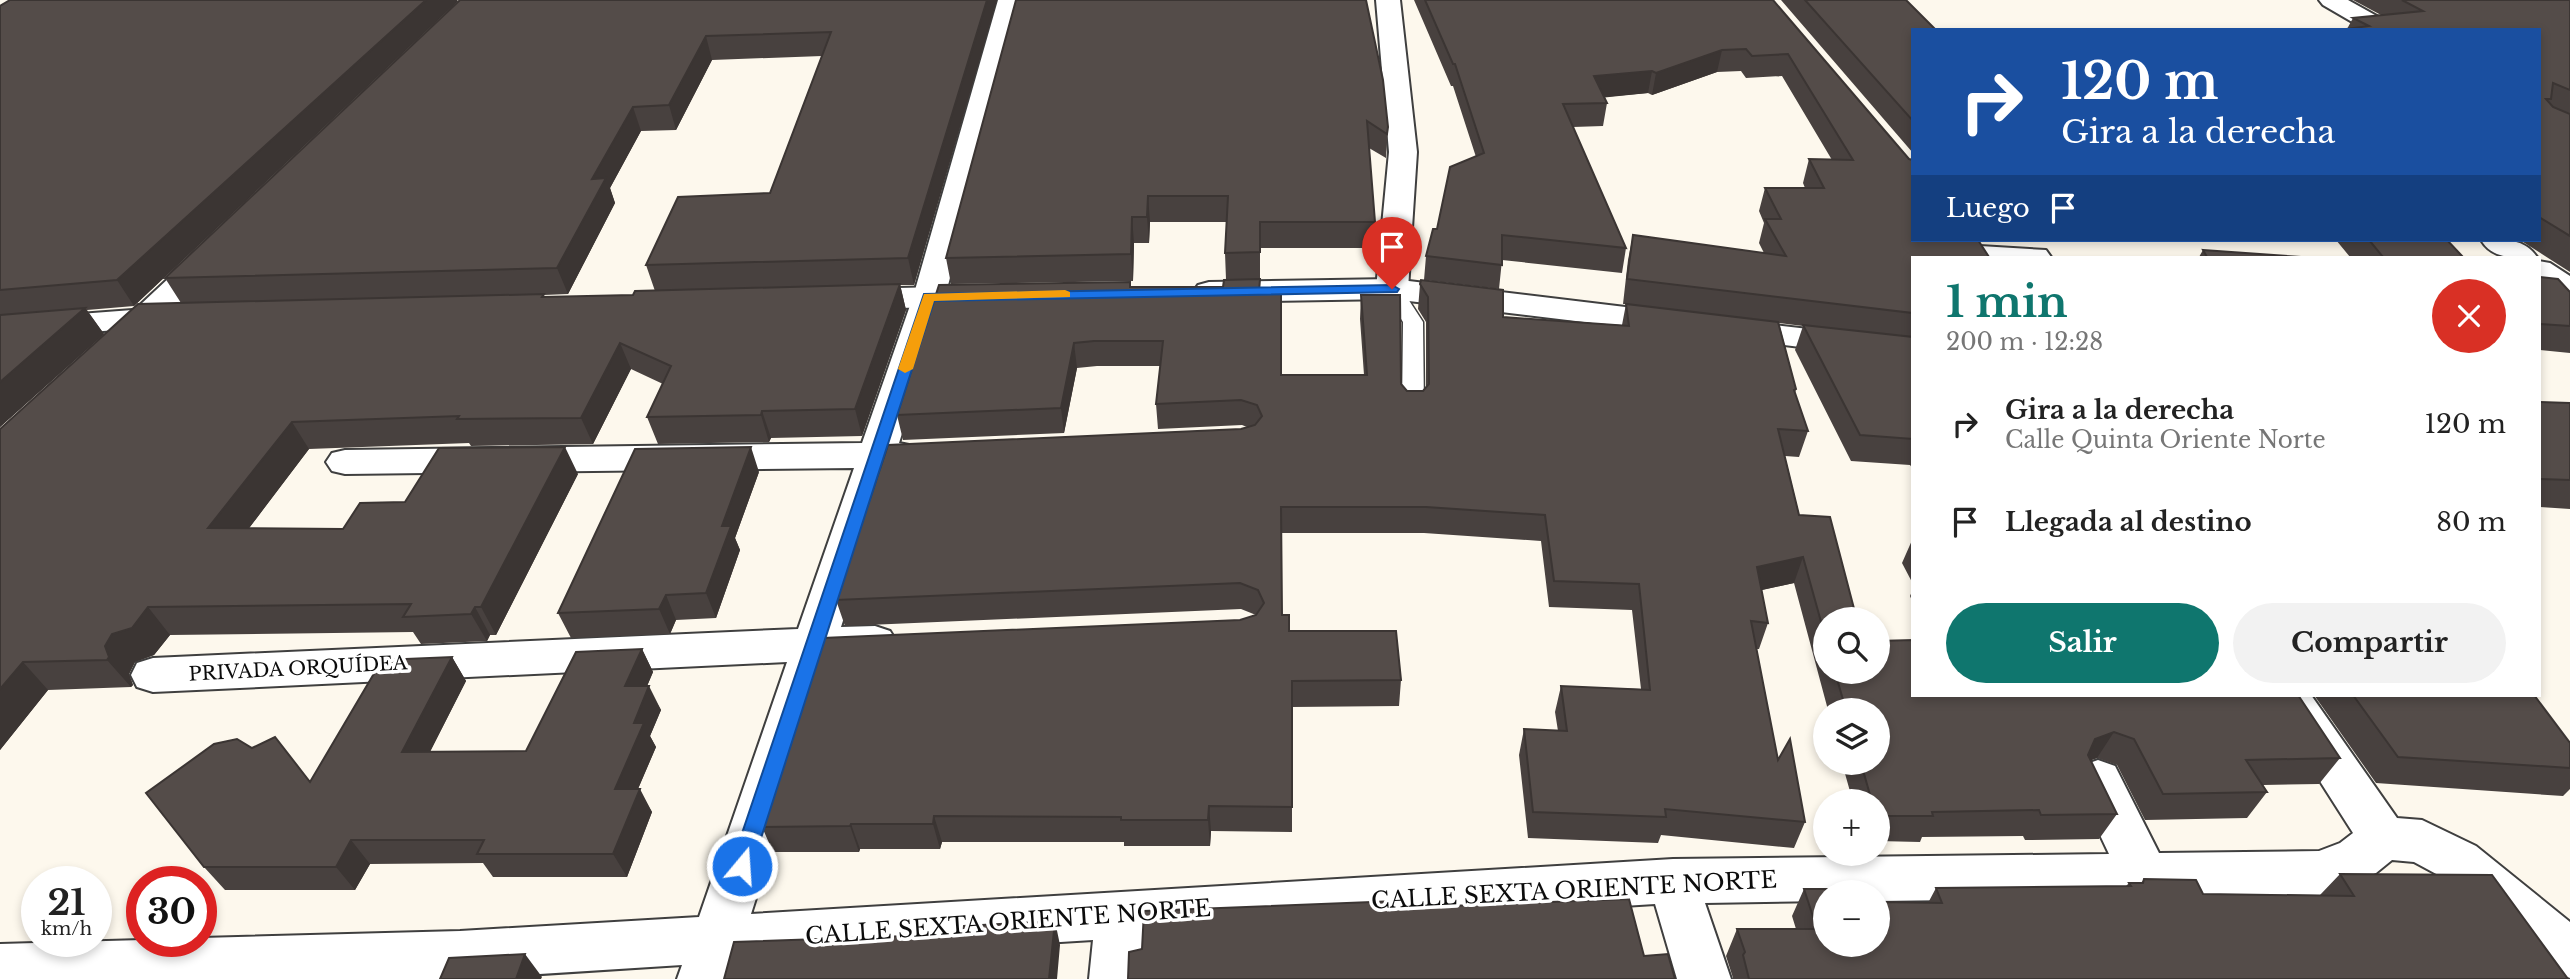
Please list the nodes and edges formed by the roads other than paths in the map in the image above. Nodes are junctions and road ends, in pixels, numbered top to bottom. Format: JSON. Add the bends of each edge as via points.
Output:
{"nodes":[{"id":1,"x":1010,"y":0,"type":"edge"},
{"id":2,"x":1388,"y":0,"type":"edge"},
{"id":3,"x":2331,"y":0,"type":"edge"},
{"id":4,"x":2380,"y":28,"type":"edge"},
{"id":5,"x":236,"y":231,"type":"edge"},
{"id":6,"x":2499,"y":242,"type":"edge"},
{"id":7,"x":1976,"y":251,"type":"edge"},
{"id":8,"x":2025,"y":256,"type":"edge"},
{"id":9,"x":2520,"y":256,"type":"edge"},
{"id":10,"x":2541,"y":271,"type":"edge"},
{"id":11,"x":1392,"y":289,"type":"junction"},
{"id":12,"x":2570,"y":290,"type":"edge"},
{"id":13,"x":1174,"y":293,"type":"edge"},
{"id":14,"x":1024,"y":295,"type":"edge"},
{"id":15,"x":929,"y":297,"type":"junction"},
{"id":16,"x":817,"y":300,"type":"edge"},
{"id":17,"x":201,"y":317,"type":"edge"},
{"id":18,"x":145,"y":318,"type":"junction"},
{"id":19,"x":0,"y":330,"type":"edge"},
{"id":20,"x":1911,"y":351,"type":"edge"},
{"id":21,"x":97,"y":363,"type":"edge"},
{"id":22,"x":1413,"y":409,"type":"edge"},
{"id":23,"x":931,"y":453,"type":"edge"},
{"id":24,"x":877,"y":456,"type":"junction"},
{"id":25,"x":345,"y":462,"type":"dead end"},
{"id":26,"x":912,"y":640,"type":"edge"},
{"id":27,"x":815,"y":644,"type":"junction"},
{"id":28,"x":153,"y":675,"type":"dead end"},
{"id":29,"x":2288,"y":697,"type":"edge"},
{"id":30,"x":2098,"y":780,"type":"edge"},
{"id":31,"x":2383,"y":838,"type":"junction"},
{"id":32,"x":2145,"y":876,"type":"junction"},
{"id":33,"x":1674,"y":881,"type":"junction"},
{"id":34,"x":1121,"y":915,"type":"junction"},
{"id":35,"x":2570,"y":954,"type":"edge"},
{"id":36,"x":710,"y":959,"type":"edge"},
{"id":37,"x":454,"y":967,"type":"edge"},
{"id":38,"x":0,"y":969,"type":"edge"},
{"id":39,"x":98,"y":974,"type":"edge"},
{"id":40,"x":1116,"y":979,"type":"edge"},
{"id":41,"x":1704,"y":979,"type":"edge"}],
"edges":[{"from":1,"to":15,"type":"street"},
{"from":2,"to":11,"type":"street","via":[[1403,152]]},
{"from":3,"to":4,"type":"street"},
{"from":5,"to":18,"type":"street"},
{"from":6,"to":9,"type":"street"},
{"from":7,"to":8,"type":"street"},
{"from":10,"to":12,"type":"street"},
{"from":11,"to":13,"type":"street"},
{"from":11,"to":20,"type":"street"},
{"from":11,"to":22,"type":"lane","via":[[1413,322]]},
{"from":14,"to":15,"type":"street"},
{"from":15,"to":16,"type":"street"},
{"from":15,"to":24,"type":"street"},
{"from":17,"to":18,"type":"street"},
{"from":18,"to":19,"type":"street"},
{"from":18,"to":21,"type":"street"},
{"from":23,"to":24,"type":"street"},
{"from":24,"to":25,"type":"street"},
{"from":24,"to":27,"type":"street"},
{"from":26,"to":27,"type":"street","name":"PRIVADA ORQUÍDEA"},
{"from":27,"to":28,"type":"street","name":"PRIVADA ORQUÍDEA"},
{"from":27,"to":36,"type":"street"},
{"from":29,"to":31,"type":"street"},
{"from":30,"to":32,"type":"street"},
{"from":31,"to":32,"type":"street","name":"CALLE SEXTA ORIENTE NORTE","via":[[2358,858],[2321,873]]},
{"from":31,"to":35,"type":"street","via":[[2422,841],[2459,861]]},
{"from":32,"to":33,"type":"street","name":"CALLE SEXTA ORIENTE NORTE"},
{"from":33,"to":34,"type":"street","name":"CALLE SEXTA ORIENTE NORTE"},
{"from":33,"to":41,"type":"street"},
{"from":34,"to":36,"type":"street","name":"CALLE SEXTA ORIENTE NORTE"},
{"from":34,"to":40,"type":"street"},
{"from":36,"to":37,"type":"street","name":"CALLE SEXTA ORIENTE NORTE"},
{"from":37,"to":39,"type":"street","name":"CALLE SEXTA ORIENTE NORTE"},
{"from":38,"to":39,"type":"street","name":"CALLE SEXTA ORIENTE NORTE"}]}
